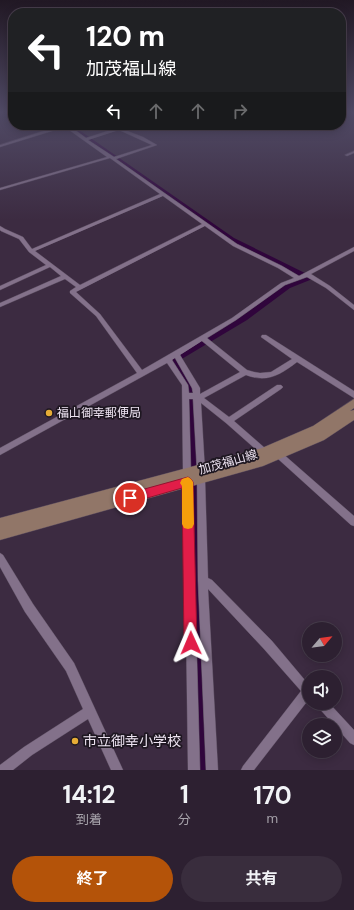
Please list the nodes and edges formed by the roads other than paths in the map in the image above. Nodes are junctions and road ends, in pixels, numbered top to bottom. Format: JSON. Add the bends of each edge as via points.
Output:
{"nodes":[{"id":1,"x":99,"y":148,"type":"edge"},
{"id":2,"x":145,"y":148,"type":"edge"},
{"id":3,"x":354,"y":152,"type":"edge"},
{"id":4,"x":347,"y":155,"type":"dead end"},
{"id":5,"x":111,"y":158,"type":"junction"},
{"id":6,"x":0,"y":189,"type":"edge"},
{"id":7,"x":163,"y":195,"type":"junction"},
{"id":8,"x":205,"y":224,"type":"junction"},
{"id":9,"x":0,"y":227,"type":"edge"},
{"id":10,"x":32,"y":250,"type":"junction"},
{"id":11,"x":353,"y":250,"type":"edge"},
{"id":12,"x":50,"y":265,"type":"junction"},
{"id":13,"x":66,"y":276,"type":"junction"},
{"id":14,"x":303,"y":277,"type":"junction"},
{"id":15,"x":80,"y":287,"type":"junction"},
{"id":16,"x":0,"y":288,"type":"edge"},
{"id":17,"x":0,"y":305,"type":"edge"},
{"id":18,"x":354,"y":308,"type":"edge"},
{"id":19,"x":264,"y":336,"type":"dead end"},
{"id":20,"x":204,"y":340,"type":"junction"},
{"id":21,"x":177,"y":355,"type":"junction"},
{"id":22,"x":168,"y":359,"type":"junction"},
{"id":23,"x":297,"y":359,"type":"junction"},
{"id":24,"x":245,"y":372,"type":"junction"},
{"id":25,"x":141,"y":374,"type":"junction"},
{"id":26,"x":279,"y":387,"type":"dead end"},
{"id":27,"x":354,"y":395,"type":"edge"},
{"id":28,"x":193,"y":397,"type":"junction"},
{"id":29,"x":354,"y":403,"type":"edge"},
{"id":30,"x":354,"y":414,"type":"edge"},
{"id":31,"x":229,"y":421,"type":"junction"},
{"id":32,"x":0,"y":452,"type":"edge"},
{"id":33,"x":264,"y":452,"type":"junction"},
{"id":34,"x":278,"y":455,"type":"junction"},
{"id":35,"x":194,"y":476,"type":"junction"},
{"id":36,"x":354,"y":522,"type":"edge"},
{"id":37,"x":0,"y":524,"type":"edge"},
{"id":38,"x":0,"y":534,"type":"edge"},
{"id":39,"x":0,"y":558,"type":"edge"},
{"id":40,"x":203,"y":580,"type":"junction"},
{"id":41,"x":302,"y":686,"type":"edge"},
{"id":42,"x":302,"y":701,"type":"edge"},
{"id":43,"x":328,"y":710,"type":"edge"},
{"id":44,"x":90,"y":711,"type":"junction"},
{"id":45,"x":354,"y":739,"type":"edge"},
{"id":46,"x":3,"y":770,"type":"edge"},
{"id":47,"x":118,"y":770,"type":"edge"},
{"id":48,"x":194,"y":770,"type":"edge"},
{"id":49,"x":212,"y":770,"type":"edge"},
{"id":50,"x":247,"y":770,"type":"edge"}],
"edges":[{"from":1,"to":5,"type":"street"},
{"from":2,"to":5,"type":"street"},
{"from":3,"to":4,"type":"street"},
{"from":5,"to":6,"type":"street"},
{"from":5,"to":7,"type":"street"},
{"from":7,"to":8,"type":"street"},
{"from":7,"to":10,"type":"street"},
{"from":8,"to":14,"type":"street","via":[[235,245]]},
{"from":8,"to":15,"type":"street"},
{"from":9,"to":10,"type":"street","via":[[21,238]]},
{"from":10,"to":12,"type":"street"},
{"from":11,"to":14,"type":"street"},
{"from":12,"to":13,"type":"street"},
{"from":12,"to":16,"type":"street"},
{"from":13,"to":15,"type":"street"},
{"from":13,"to":17,"type":"street"},
{"from":14,"to":18,"type":"street","via":[[328,287]]},
{"from":14,"to":20,"type":"street","via":[[283,284]]},
{"from":15,"to":25,"type":"street","via":[[72,292],[98,315]]},
{"from":19,"to":23,"type":"street"},
{"from":20,"to":21,"type":"street"},
{"from":20,"to":24,"type":"street"},
{"from":21,"to":22,"type":"street"},
{"from":21,"to":28,"type":"street","via":[[196,388]]},
{"from":22,"to":25,"type":"street"},
{"from":22,"to":28,"type":"street"},
{"from":23,"to":24,"type":"street","via":[[274,376]]},
{"from":23,"to":27,"type":"street"},
{"from":24,"to":28,"type":"street"},
{"from":25,"to":32,"type":"street"},
{"from":26,"to":31,"type":"street"},
{"from":28,"to":31,"type":"street"},
{"from":28,"to":35,"type":"street"},
{"from":28,"to":35,"type":"street"},
{"from":29,"to":33,"type":"main road","name":"加茂福山線","via":[[317,429]]},
{"from":30,"to":34,"type":"main road","name":"加茂福山線","via":[[320,437]]},
{"from":31,"to":33,"type":"street"},
{"from":33,"to":34,"type":"street"},
{"from":33,"to":35,"type":"main road","name":"加茂福山線"},
{"from":34,"to":35,"type":"main road","name":"加茂福山線"},
{"from":34,"to":36,"type":"street"},
{"from":35,"to":37,"type":"main road","name":"加茂福山線"},
{"from":35,"to":38,"type":"main road","name":"加茂福山線"},
{"from":35,"to":40,"type":"street"},
{"from":35,"to":48,"type":"street"},
{"from":39,"to":44,"type":"street","via":[[29,608],[70,667]]},
{"from":40,"to":41,"type":"street","via":[[209,582],[268,645]]},
{"from":40,"to":49,"type":"street"},
{"from":42,"to":50,"type":"street","via":[[291,715],[285,718]]},
{"from":43,"to":45,"type":"street"},
{"from":44,"to":46,"type":"street","via":[[28,750]]},
{"from":44,"to":47,"type":"street"}]}
